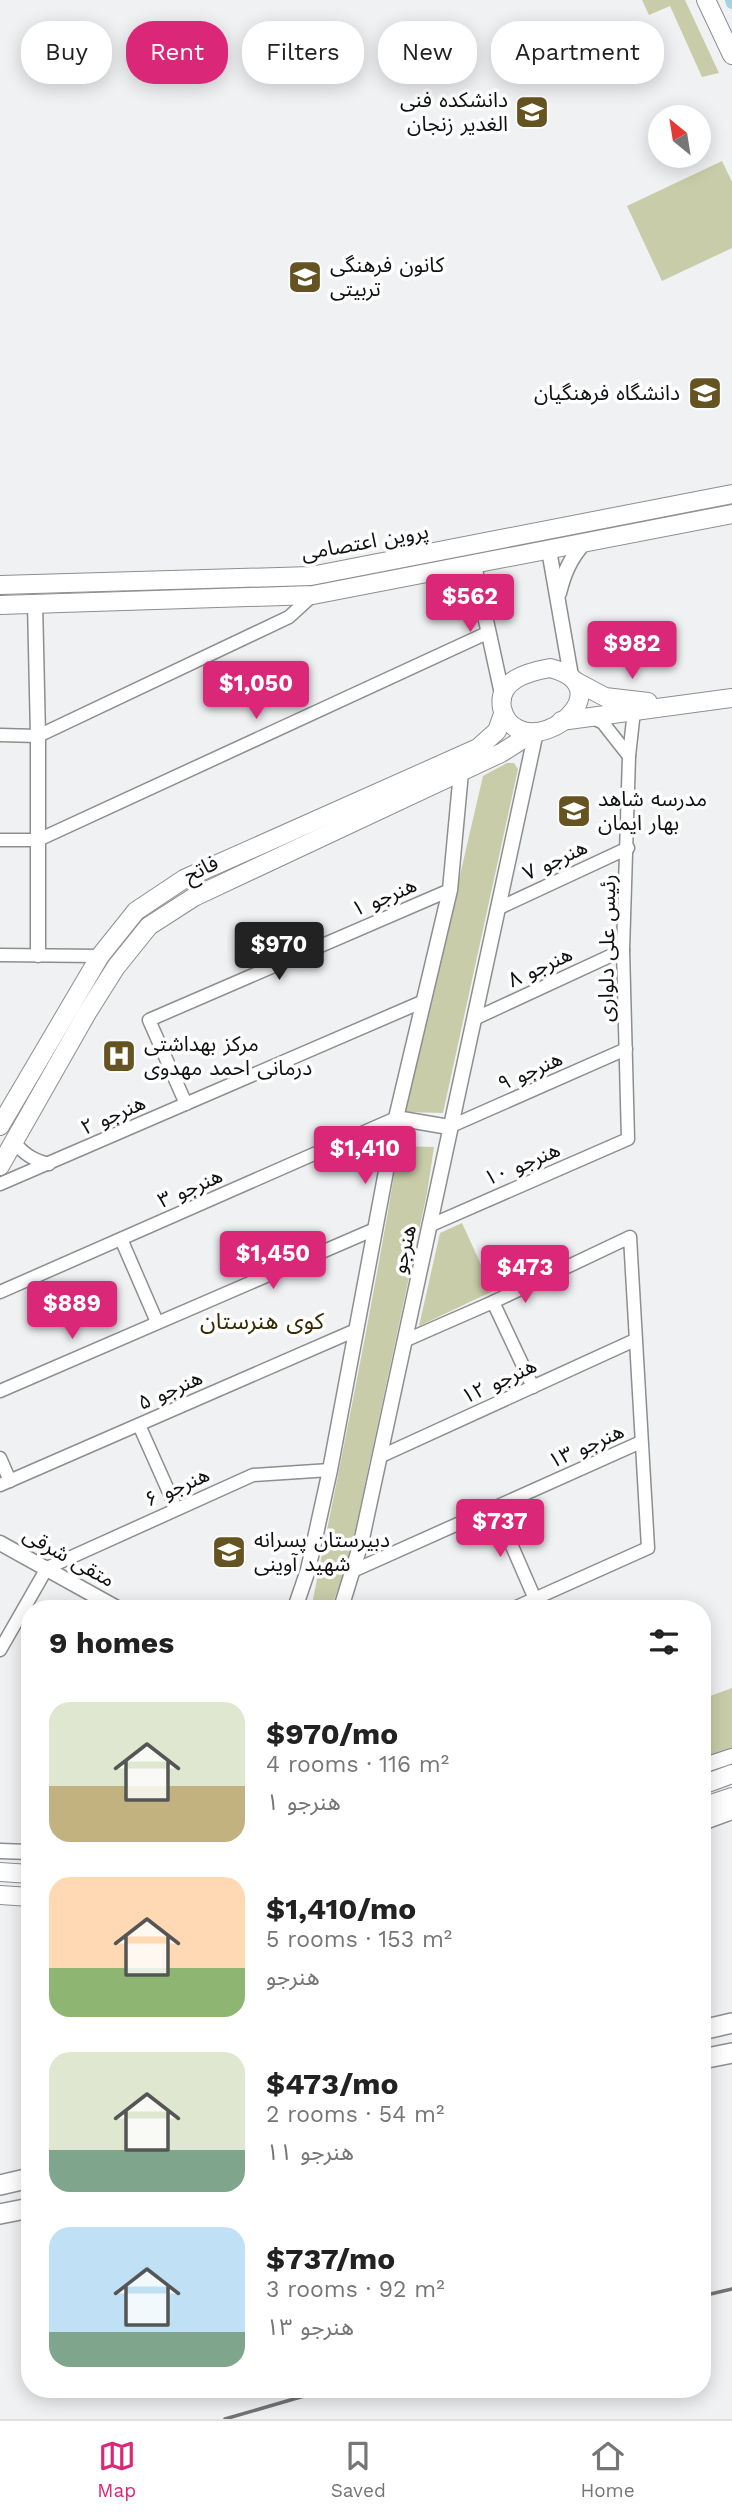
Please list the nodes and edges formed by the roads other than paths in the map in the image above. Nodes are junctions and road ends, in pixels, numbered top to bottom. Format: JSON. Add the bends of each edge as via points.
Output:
{"nodes":[{"id":1,"x":706,"y":0,"type":"edge"},
{"id":2,"x":732,"y":55,"type":"edge"},
{"id":3,"x":732,"y":495,"type":"edge"},
{"id":4,"x":732,"y":514,"type":"edge"},
{"id":5,"x":545,"y":531,"type":"junction"},
{"id":6,"x":584,"y":543,"type":"junction"},
{"id":7,"x":470,"y":546,"type":"junction"},
{"id":8,"x":549,"y":550,"type":"junction"},
{"id":9,"x":474,"y":565,"type":"junction"},
{"id":10,"x":0,"y":585,"type":"edge"},
{"id":11,"x":313,"y":596,"type":"junction"},
{"id":12,"x":557,"y":597,"type":"junction"},
{"id":13,"x":35,"y":603,"type":"junction"},
{"id":14,"x":0,"y":604,"type":"edge"},
{"id":15,"x":487,"y":633,"type":"junction"},
{"id":16,"x":573,"y":678,"type":"junction"},
{"id":17,"x":502,"y":694,"type":"junction"},
{"id":18,"x":732,"y":698,"type":"edge"},
{"id":19,"x":679,"y":705,"type":"junction"},
{"id":20,"x":634,"y":711,"type":"junction"},
{"id":21,"x":503,"y":714,"type":"junction"},
{"id":22,"x":591,"y":717,"type":"junction"},
{"id":23,"x":561,"y":721,"type":"junction"},
{"id":24,"x":534,"y":733,"type":"junction"},
{"id":25,"x":0,"y":736,"type":"edge"},
{"id":26,"x":38,"y":736,"type":"junction"},
{"id":27,"x":629,"y":756,"type":"junction"},
{"id":28,"x":458,"y":765,"type":"junction"},
{"id":29,"x":0,"y":840,"type":"edge"},
{"id":30,"x":38,"y":840,"type":"junction"},
{"id":31,"x":628,"y":848,"type":"junction"},
{"id":32,"x":450,"y":890,"type":"junction"},
{"id":33,"x":499,"y":908,"type":"junction"},
{"id":34,"x":136,"y":911,"type":"junction"},
{"id":35,"x":149,"y":926,"type":"junction"},
{"id":36,"x":623,"y":950,"type":"junction"},
{"id":37,"x":0,"y":955,"type":"edge"},
{"id":38,"x":38,"y":955,"type":"junction"},
{"id":39,"x":100,"y":956,"type":"junction"},
{"id":40,"x":425,"y":1001,"type":"junction"},
{"id":41,"x":474,"y":1019,"type":"junction"},
{"id":42,"x":626,"y":1049,"type":"junction"},
{"id":43,"x":186,"y":1104,"type":"junction"},
{"id":44,"x":396,"y":1118,"type":"junction"},
{"id":45,"x":0,"y":1126,"type":"edge"},
{"id":46,"x":449,"y":1128,"type":"junction"},
{"id":47,"x":628,"y":1139,"type":"joint"},
{"id":48,"x":14,"y":1142,"type":"junction"},
{"id":49,"x":49,"y":1164,"type":"junction"},
{"id":50,"x":0,"y":1166,"type":"edge"},
{"id":51,"x":0,"y":1184,"type":"edge"},
{"id":52,"x":432,"y":1225,"type":"junction"},
{"id":53,"x":375,"y":1229,"type":"junction"},
{"id":54,"x":121,"y":1239,"type":"junction"},
{"id":55,"x":0,"y":1292,"type":"edge"},
{"id":56,"x":493,"y":1302,"type":"junction"},
{"id":57,"x":158,"y":1322,"type":"junction"},
{"id":58,"x":356,"y":1330,"type":"junction"},
{"id":59,"x":635,"y":1340,"type":"junction"},
{"id":60,"x":404,"y":1341,"type":"junction"},
{"id":61,"x":533,"y":1387,"type":"junction"},
{"id":62,"x":0,"y":1391,"type":"edge"},
{"id":63,"x":139,"y":1425,"type":"junction"},
{"id":64,"x":641,"y":1442,"type":"junction"},
{"id":65,"x":379,"y":1457,"type":"junction"},
{"id":66,"x":0,"y":1458,"type":"edge"},
{"id":67,"x":330,"y":1470,"type":"junction"},
{"id":68,"x":5,"y":1483,"type":"edge"},
{"id":69,"x":495,"y":1507,"type":"junction"},
{"id":70,"x":176,"y":1508,"type":"junction"},
{"id":71,"x":0,"y":1543,"type":"edge"},
{"id":72,"x":47,"y":1568,"type":"junction"},
{"id":73,"x":355,"y":1570,"type":"junction"},
{"id":74,"x":535,"y":1598,"type":"junction"},
{"id":75,"x":29,"y":1600,"type":"edge"},
{"id":76,"x":103,"y":1600,"type":"edge"},
{"id":77,"x":298,"y":1600,"type":"edge"},
{"id":78,"x":344,"y":1600,"type":"edge"},
{"id":79,"x":531,"y":1600,"type":"edge"},
{"id":80,"x":21,"y":1613,"type":"edge"},
{"id":81,"x":0,"y":1650,"type":"edge"},
{"id":82,"x":732,"y":1756,"type":"edge"},
{"id":83,"x":711,"y":1763,"type":"edge"},
{"id":84,"x":732,"y":1774,"type":"edge"},
{"id":85,"x":711,"y":1782,"type":"edge"},
{"id":86,"x":732,"y":1797,"type":"edge"},
{"id":87,"x":711,"y":1804,"type":"edge"},
{"id":88,"x":732,"y":1812,"type":"edge"},
{"id":89,"x":711,"y":1820,"type":"edge"},
{"id":90,"x":0,"y":1851,"type":"edge"},
{"id":91,"x":21,"y":1852,"type":"edge"},
{"id":92,"x":0,"y":1872,"type":"edge"},
{"id":93,"x":21,"y":1873,"type":"edge"},
{"id":94,"x":0,"y":1895,"type":"edge"},
{"id":95,"x":21,"y":1896,"type":"edge"},
{"id":96,"x":732,"y":2023,"type":"edge"},
{"id":97,"x":711,"y":2028,"type":"edge"},
{"id":98,"x":732,"y":2053,"type":"edge"},
{"id":99,"x":711,"y":2057,"type":"edge"},
{"id":100,"x":21,"y":2180,"type":"edge"},
{"id":101,"x":0,"y":2185,"type":"edge"},
{"id":102,"x":21,"y":2209,"type":"edge"},
{"id":103,"x":0,"y":2214,"type":"edge"}],
"edges":[{"from":1,"to":2,"type":"main road"},
{"from":3,"to":5,"type":"main road","name":"پروین اعتصامی"},
{"from":4,"to":6,"type":"main road","name":"پروین اعتصامی"},
{"from":5,"to":7,"type":"main road","name":"پروین اعتصامی"},
{"from":5,"to":8,"type":"main road"},
{"from":6,"to":8,"type":"main road","name":"پروین اعتصامی"},
{"from":6,"to":12,"type":"street","via":[[565,570]]},
{"from":7,"to":9,"type":"main road"},
{"from":7,"to":10,"type":"main road","name":"پروین اعتصامی","via":[[311,576]]},
{"from":8,"to":9,"type":"main road","name":"پروین اعتصامی"},
{"from":8,"to":12,"type":"street"},
{"from":9,"to":11,"type":"main road","name":"پروین اعتصامی"},
{"from":9,"to":15,"type":"street"},
{"from":11,"to":13,"type":"main road","name":"پروین اعتصامی"},
{"from":11,"to":26,"type":"street","via":[[289,617]]},
{"from":12,"to":16,"type":"street"},
{"from":13,"to":14,"type":"main road","name":"پروین اعتصامی"},
{"from":13,"to":26,"type":"street"},
{"from":15,"to":17,"type":"street"},
{"from":15,"to":30,"type":"street"},
{"from":16,"to":17,"type":"main road","via":[[550,668],[531,672],[508,684]]},
{"from":16,"to":19,"type":"main road","via":[[605,697]]},
{"from":16,"to":23,"type":"main road","via":[[579,704]]},
{"from":17,"to":21,"type":"main road"},
{"from":18,"to":19,"type":"main road"},
{"from":19,"to":20,"type":"main road"},
{"from":20,"to":22,"type":"main road"},
{"from":20,"to":27,"type":"street","name":"رئیس علی دلواری"},
{"from":21,"to":24,"type":"main road","via":[[513,727]]},
{"from":21,"to":28,"type":"main road","name":"فاتح","via":[[497,731]]},
{"from":22,"to":23,"type":"main road"},
{"from":22,"to":27,"type":"street","via":[[603,723]]},
{"from":23,"to":24,"type":"main road"},
{"from":24,"to":28,"type":"main road","name":"فاتح","via":[[501,753]]},
{"from":24,"to":33,"type":"street","name":"هنرجو"},
{"from":25,"to":26,"type":"street"},
{"from":26,"to":30,"type":"street"},
{"from":27,"to":31,"type":"street","name":"رئیس علی دلواری"},
{"from":28,"to":32,"type":"street","name":"هنرجو"},
{"from":28,"to":34,"type":"main road","name":"فاتح","via":[[184,879]]},
{"from":28,"to":35,"type":"main road","name":"فاتح","via":[[194,897]]},
{"from":29,"to":30,"type":"street"},
{"from":30,"to":38,"type":"street"},
{"from":31,"to":33,"type":"street","name":"هنرجو ۷"},
{"from":31,"to":36,"type":"street","name":"رئیس علی دلواری"},
{"from":32,"to":40,"type":"street","name":"هنرجو"},
{"from":32,"to":43,"type":"street","name":"هنرجو ۱","via":[[149,1020]]},
{"from":33,"to":41,"type":"street","name":"هنرجو"},
{"from":34,"to":35,"type":"main road"},
{"from":34,"to":39,"type":"main road","name":"فاتح"},
{"from":35,"to":48,"type":"main road","name":"فاتح","via":[[94,1002]]},
{"from":36,"to":41,"type":"street","name":"هنرجو ۸"},
{"from":36,"to":42,"type":"street","name":"رئیس علی دلواری"},
{"from":37,"to":38,"type":"street"},
{"from":38,"to":39,"type":"street"},
{"from":39,"to":45,"type":"main road","name":"فاتح"},
{"from":40,"to":43,"type":"street","name":"هنرجو ۲"},
{"from":40,"to":44,"type":"street","name":"هنرجو"},
{"from":41,"to":46,"type":"street","name":"هنرجو"},
{"from":42,"to":46,"type":"street","name":"هنرجو ۹"},
{"from":42,"to":47,"type":"street","name":"رئیس علی دلواری"},
{"from":43,"to":49,"type":"street","name":"هنرجو ۲"},
{"from":44,"to":46,"type":"street"},
{"from":44,"to":53,"type":"street","name":"هنرجو"},
{"from":44,"to":54,"type":"street","name":"هنرجو ۳"},
{"from":46,"to":52,"type":"street","name":"هنرجو"},
{"from":47,"to":52,"type":"street","name":"هنرجو ۱۰"},
{"from":48,"to":49,"type":"street","via":[[35,1161]]},
{"from":48,"to":50,"type":"main road","name":"فاتح"},
{"from":49,"to":51,"type":"street","name":"هنرجو ۲"},
{"from":52,"to":60,"type":"street","name":"هنرجو"},
{"from":53,"to":57,"type":"street"},
{"from":53,"to":58,"type":"street","name":"هنرجو"},
{"from":54,"to":55,"type":"street","name":"هنرجو ۳"},
{"from":54,"to":57,"type":"street"},
{"from":56,"to":59,"type":"street","via":[[630,1237]]},
{"from":56,"to":60,"type":"street"},
{"from":56,"to":61,"type":"street"},
{"from":57,"to":62,"type":"street"},
{"from":58,"to":63,"type":"street","name":"هنرجو ۵"},
{"from":58,"to":67,"type":"street","name":"هنرجو"},
{"from":59,"to":61,"type":"street","name":"هنرجو ۱۲"},
{"from":59,"to":64,"type":"street"},
{"from":60,"to":65,"type":"street","name":"هنرجو"},
{"from":61,"to":65,"type":"street","name":"هنرجو ۱۲"},
{"from":63,"to":68,"type":"street","name":"هنرجو ۵"},
{"from":63,"to":70,"type":"street"},
{"from":64,"to":69,"type":"street","name":"هنرجو ۱۳"},
{"from":64,"to":74,"type":"street","via":[[648,1548]]},
{"from":65,"to":73,"type":"street","name":"هنرجو"},
{"from":66,"to":68,"type":"street"},
{"from":67,"to":70,"type":"street","name":"هنرجو ۶","via":[[253,1475]]},
{"from":67,"to":77,"type":"street","name":"هنرجو"},
{"from":69,"to":73,"type":"street","name":"هنرجو ۱۳"},
{"from":69,"to":74,"type":"street"},
{"from":70,"to":72,"type":"street","name":"هنرجو ۶"},
{"from":71,"to":72,"type":"street","name":"متقی شرقی"},
{"from":72,"to":75,"type":"street"},
{"from":72,"to":76,"type":"street","name":"متقی شرقی"},
{"from":73,"to":78,"type":"street","name":"هنرجو"},
{"from":74,"to":79,"type":"street"},
{"from":80,"to":81,"type":"street"},
{"from":82,"to":83,"type":"street"},
{"from":84,"to":85,"type":"main road"},
{"from":86,"to":87,"type":"main road"},
{"from":88,"to":89,"type":"street"},
{"from":90,"to":91,"type":"street"},
{"from":92,"to":93,"type":"main road"},
{"from":94,"to":95,"type":"main road"},
{"from":96,"to":97,"type":"highway"},
{"from":98,"to":99,"type":"highway"},
{"from":100,"to":101,"type":"highway"},
{"from":102,"to":103,"type":"highway"}]}
